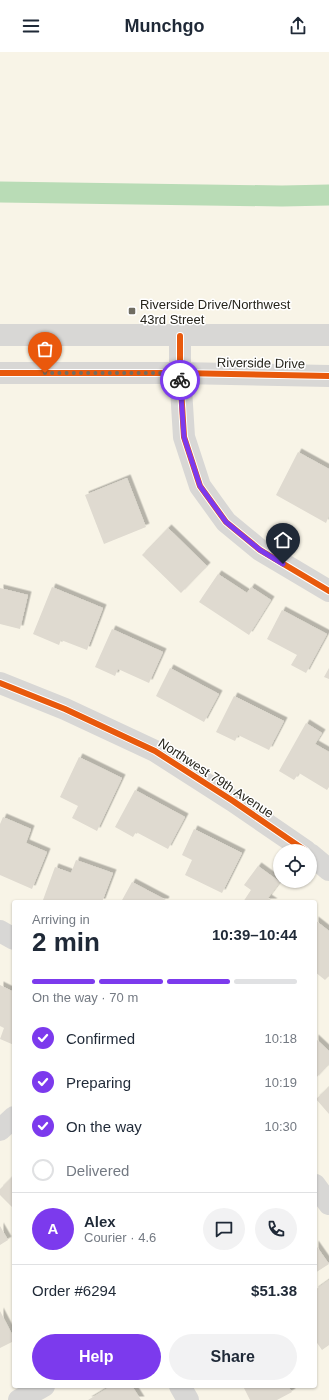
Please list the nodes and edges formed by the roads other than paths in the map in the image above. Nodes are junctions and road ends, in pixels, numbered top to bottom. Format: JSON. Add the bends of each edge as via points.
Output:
{"nodes":[{"id":1,"x":0,"y":335,"type":"edge"},
{"id":2,"x":329,"y":335,"type":"edge"},
{"id":3,"x":180,"y":336,"type":"junction"},
{"id":4,"x":0,"y":372,"type":"edge"},
{"id":5,"x":180,"y":373,"type":"junction"},
{"id":6,"x":329,"y":376,"type":"edge"},
{"id":7,"x":329,"y":591,"type":"edge"},
{"id":8,"x":0,"y":683,"type":"edge"},
{"id":9,"x":296,"y":844,"type":"edge"},
{"id":10,"x":317,"y":860,"type":"edge"},
{"id":11,"x":329,"y":870,"type":"edge"},
{"id":12,"x":0,"y":931,"type":"edge"},
{"id":13,"x":12,"y":938,"type":"edge"},
{"id":14,"x":12,"y":1119,"type":"edge"},
{"id":15,"x":0,"y":1130,"type":"edge"},
{"id":16,"x":317,"y":1189,"type":"edge"},
{"id":17,"x":329,"y":1204,"type":"edge"},
{"id":18,"x":40,"y":1388,"type":"edge"},
{"id":19,"x":181,"y":1388,"type":"edge"},
{"id":20,"x":19,"y":1400,"type":"edge"},
{"id":21,"x":188,"y":1400,"type":"edge"}],
"edges":[{"from":1,"to":3,"type":"street","name":"Riverside Drive"},
{"from":2,"to":3,"type":"street","name":"Riverside Drive"},
{"from":3,"to":5,"type":"street"},
{"from":4,"to":5,"type":"street","name":"Riverside Drive"},
{"from":5,"to":6,"type":"street","name":"Riverside Drive"},
{"from":5,"to":7,"type":"street","via":[[184,437],[200,486],[226,522],[260,550]]},
{"from":8,"to":9,"type":"street","name":"Northwest 79th Avenue","via":[[65,709],[155,751]]},
{"from":10,"to":11,"type":"street"},
{"from":12,"to":13,"type":"street"},
{"from":14,"to":15,"type":"street"},
{"from":16,"to":17,"type":"street"},
{"from":18,"to":20,"type":"street"},
{"from":19,"to":21,"type":"street"}]}
